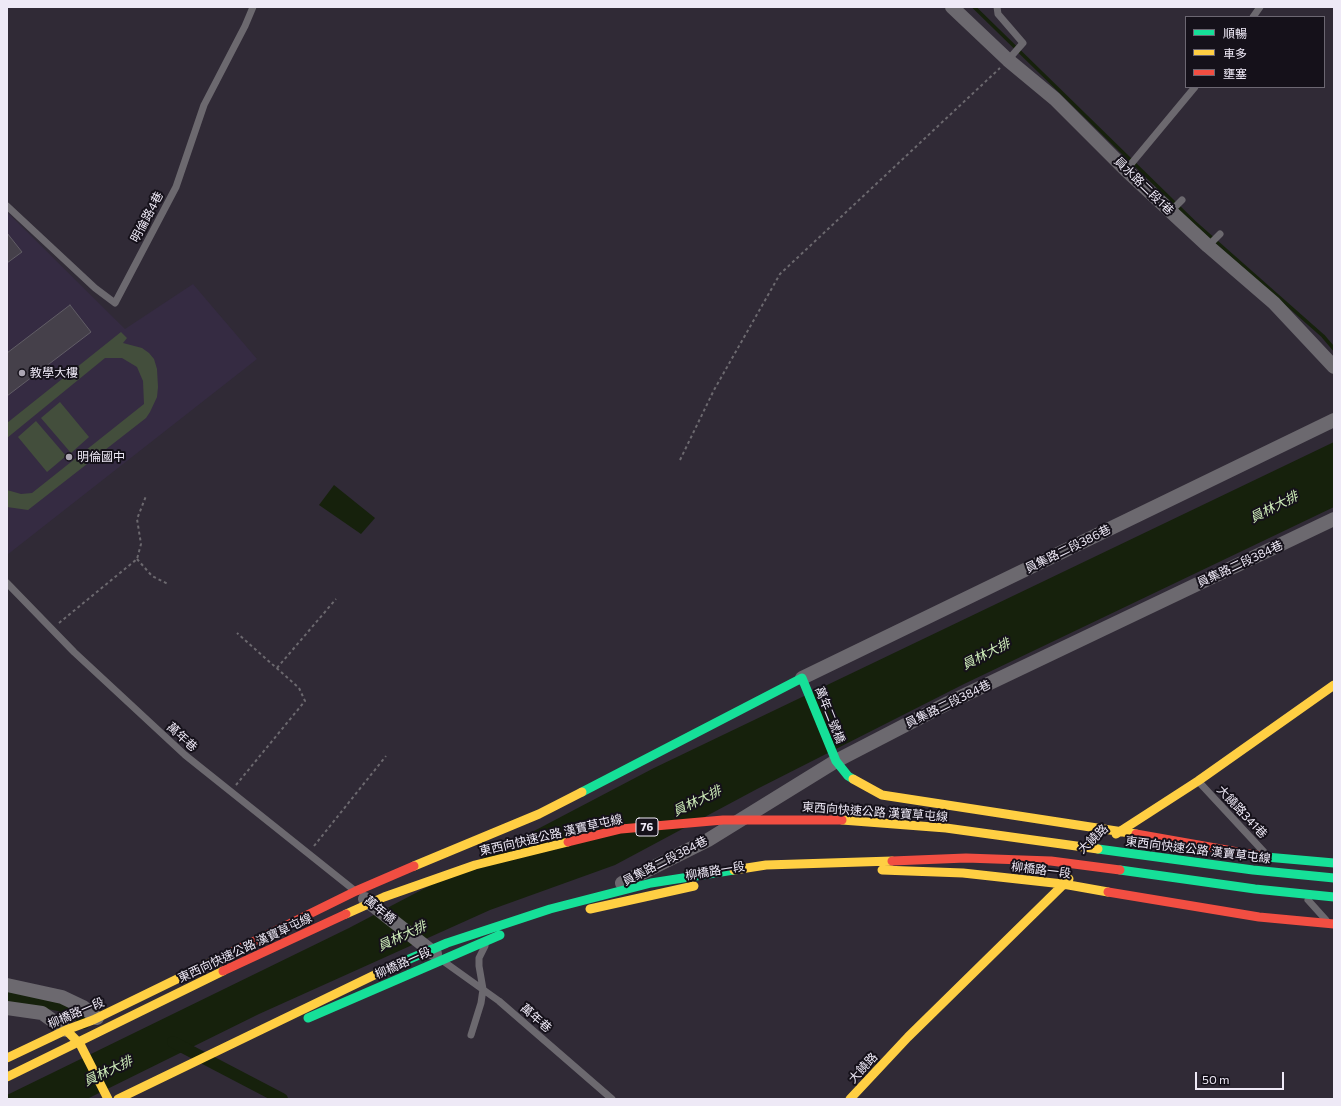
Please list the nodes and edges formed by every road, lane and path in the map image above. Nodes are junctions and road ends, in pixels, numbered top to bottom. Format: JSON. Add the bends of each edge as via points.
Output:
{"nodes":[{"id":1,"x":253,"y":7,"type":"edge"},
{"id":2,"x":952,"y":7,"type":"edge"},
{"id":3,"x":997,"y":7,"type":"edge"},
{"id":4,"x":1260,"y":7,"type":"edge"},
{"id":5,"x":1254,"y":16,"type":"edge"},
{"id":6,"x":1008,"y":60,"type":"junction"},
{"id":7,"x":1194,"y":88,"type":"edge"},
{"id":8,"x":1126,"y":170,"type":"junction"},
{"id":9,"x":1182,"y":200,"type":"dead end"},
{"id":10,"x":7,"y":206,"type":"edge"},
{"id":11,"x":1171,"y":212,"type":"junction"},
{"id":12,"x":1220,"y":234,"type":"dead end"},
{"id":13,"x":1208,"y":246,"type":"junction"},
{"id":14,"x":1334,"y":367,"type":"edge"},
{"id":15,"x":1334,"y":420,"type":"edge"},
{"id":16,"x":680,"y":460,"type":"dead end"},
{"id":17,"x":146,"y":496,"type":"dead end"},
{"id":18,"x":1334,"y":519,"type":"edge"},
{"id":19,"x":137,"y":559,"type":"junction"},
{"id":20,"x":7,"y":583,"type":"edge"},
{"id":21,"x":168,"y":584,"type":"dead end"},
{"id":22,"x":336,"y":599,"type":"dead end"},
{"id":23,"x":52,"y":629,"type":"junction"},
{"id":24,"x":237,"y":633,"type":"dead end"},
{"id":25,"x":277,"y":668,"type":"junction"},
{"id":26,"x":802,"y":678,"type":"junction"},
{"id":27,"x":1334,"y":685,"type":"edge"},
{"id":28,"x":386,"y":756,"type":"dead end"},
{"id":29,"x":836,"y":761,"type":"junction"},
{"id":30,"x":1198,"y":781,"type":"junction"},
{"id":31,"x":231,"y":792,"type":"junction"},
{"id":32,"x":1120,"y":831,"type":"junction"},
{"id":33,"x":309,"y":853,"type":"junction"},
{"id":34,"x":1270,"y":858,"type":"junction"},
{"id":35,"x":1334,"y":862,"type":"edge"},
{"id":36,"x":788,"y":874,"type":"dead end"},
{"id":37,"x":1334,"y":878,"type":"edge"},
{"id":38,"x":735,"y":880,"type":"dead end"},
{"id":39,"x":1063,"y":884,"type":"junction"},
{"id":40,"x":356,"y":891,"type":"junction"},
{"id":41,"x":1334,"y":897,"type":"edge"},
{"id":42,"x":578,"y":912,"type":"joint"},
{"id":43,"x":1333,"y":926,"type":"edge"},
{"id":44,"x":511,"y":932,"type":"dead end"},
{"id":45,"x":487,"y":941,"type":"junction"},
{"id":46,"x":442,"y":959,"type":"junction"},
{"id":47,"x":7,"y":985,"type":"edge"},
{"id":48,"x":482,"y":989,"type":"junction"},
{"id":49,"x":7,"y":1008,"type":"edge"},
{"id":50,"x":97,"y":1018,"type":"junction"},
{"id":51,"x":298,"y":1023,"type":"dead end"},
{"id":52,"x":66,"y":1030,"type":"junction"},
{"id":53,"x":471,"y":1035,"type":"dead end"},
{"id":54,"x":263,"y":1040,"type":"dead end"},
{"id":55,"x":7,"y":1058,"type":"edge"},
{"id":56,"x":7,"y":1077,"type":"edge"},
{"id":57,"x":107,"y":1096,"type":"edge"},
{"id":58,"x":118,"y":1099,"type":"edge"},
{"id":59,"x":137,"y":1099,"type":"edge"},
{"id":60,"x":612,"y":1099,"type":"edge"},
{"id":61,"x":850,"y":1099,"type":"edge"}],
"edges":[{"from":1,"to":10,"type":"lane","name":"明倫路4巷","via":[[204,105],[176,187],[115,303],[95,288]]},
{"from":2,"to":6,"type":"street","name":"員水路二段1巷"},
{"from":3,"to":6,"type":"lane","via":[[998,14],[1023,43]]},
{"from":4,"to":5,"type":"lane"},
{"from":6,"to":8,"type":"street","name":"員水路二段1巷","via":[[1055,98]]},
{"from":6,"to":16,"type":"path","via":[[780,274],[714,390]]},
{"from":7,"to":8,"type":"lane"},
{"from":8,"to":11,"type":"street","name":"員水路二段1巷"},
{"from":9,"to":11,"type":"lane"},
{"from":11,"to":13,"type":"street","name":"員水路二段1巷"},
{"from":12,"to":13,"type":"lane"},
{"from":13,"to":14,"type":"street","name":"員水路二段1巷","via":[[1274,303]]},
{"from":15,"to":26,"type":"street","name":"員集路二段386巷"},
{"from":17,"to":19,"type":"path","via":[[138,519],[140,544]]},
{"from":18,"to":29,"type":"street","name":"員集路二段384巷","via":[[948,703]]},
{"from":19,"to":21,"type":"path","via":[[152,576]]},
{"from":19,"to":23,"type":"path"},
{"from":20,"to":23,"type":"lane","name":"萬年巷"},
{"from":22,"to":25,"type":"path"},
{"from":23,"to":31,"type":"lane","name":"萬年巷","via":[[185,755]]},
{"from":24,"to":25,"type":"path"},
{"from":25,"to":31,"type":"path","via":[[299,688],[305,701]]},
{"from":26,"to":29,"type":"main road","name":"萬年二號橋"},
{"from":26,"to":40,"type":"main road","name":"柳橋路一段","via":[[539,814]]},
{"from":27,"to":30,"type":"main road","name":"大饒路"},
{"from":28,"to":33,"type":"path"},
{"from":29,"to":32,"type":"main road","via":[[848,776],[882,795]]},
{"from":29,"to":42,"type":"street","name":"員集路二段384巷","via":[[708,840],[603,893]]},
{"from":30,"to":32,"type":"main road","name":"大饒路"},
{"from":30,"to":34,"type":"lane","name":"大饒路341巷"},
{"from":31,"to":33,"type":"lane","name":"萬年巷"},
{"from":32,"to":34,"type":"main road"},
{"from":32,"to":39,"type":"main road","name":"大饒路"},
{"from":33,"to":40,"type":"lane","name":"萬年巷"},
{"from":34,"to":35,"type":"main road"},
{"from":34,"to":43,"type":"lane","name":"大饒路341巷"},
{"from":36,"to":39,"type":"main road","name":"柳橋路一段","via":[[856,870],[962,873]]},
{"from":37,"to":56,"type":"main road","name":"東西向快速公路 漢寶草屯線","number":"76","via":[[1253,870],[946,828],[834,820],[723,820],[621,829],[475,865],[384,897],[244,960]]},
{"from":38,"to":42,"type":"main road","name":"柳橋路一段","via":[[705,883]]},
{"from":39,"to":43,"type":"main road","name":"柳橋路一段","via":[[1259,917]]},
{"from":39,"to":61,"type":"main road","name":"大饒路","via":[[908,1037]]},
{"from":40,"to":46,"type":"street","name":"萬年橋"},
{"from":40,"to":50,"type":"main road","name":"柳橋路一段"},
{"from":41,"to":58,"type":"main road","via":[[1255,889],[1051,861],[966,858],[766,865],[651,883],[550,909],[447,943],[373,975]]},
{"from":44,"to":45,"type":"main road","name":"柳橋路一段"},
{"from":45,"to":46,"type":"main road","name":"柳橋路一段"},
{"from":45,"to":48,"type":"lane","via":[[478,966]]},
{"from":46,"to":48,"type":"lane","name":"萬年巷"},
{"from":46,"to":51,"type":"main road","name":"柳橋路一段"},
{"from":47,"to":50,"type":"street","via":[[62,997]]},
{"from":48,"to":53,"type":"lane","via":[[481,1004]]},
{"from":48,"to":60,"type":"lane","name":"萬年巷"},
{"from":49,"to":52,"type":"street","via":[[42,1013]]},
{"from":50,"to":52,"type":"main road","name":"柳橋路一段"},
{"from":52,"to":55,"type":"main road","name":"柳橋路一段"},
{"from":52,"to":57,"type":"main road","via":[[80,1044]]},
{"from":54,"to":59,"type":"main road"}]}
